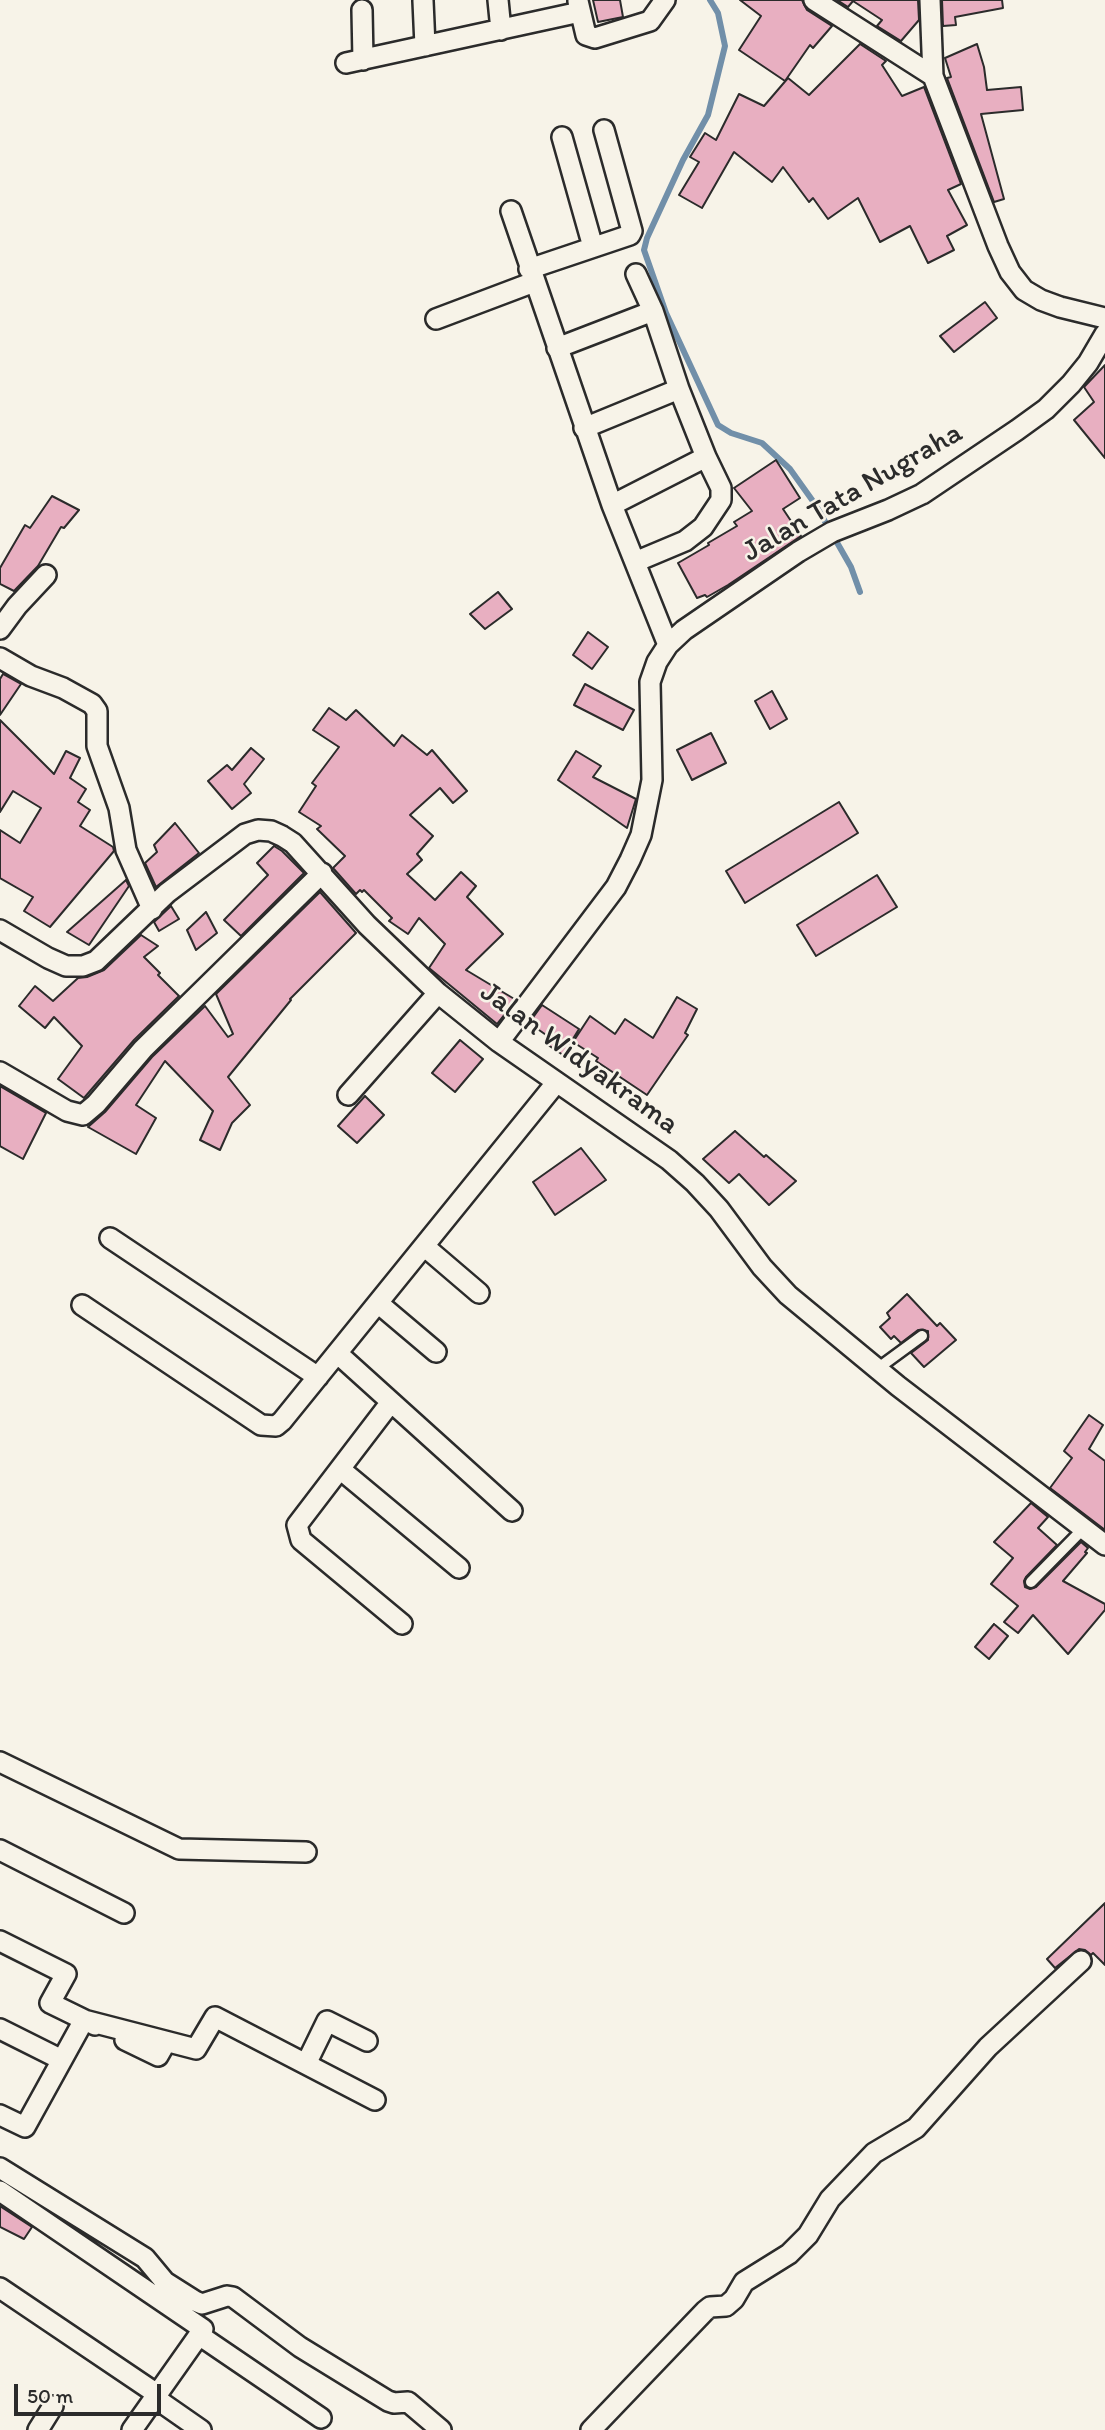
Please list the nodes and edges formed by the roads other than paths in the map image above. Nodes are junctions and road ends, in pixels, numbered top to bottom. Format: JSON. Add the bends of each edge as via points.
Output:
{"nodes":[{"id":1,"x":498,"y":0,"type":"edge"},
{"id":2,"x":665,"y":0,"type":"edge"},
{"id":3,"x":814,"y":0,"type":"edge"},
{"id":4,"x":930,"y":0,"type":"edge"},
{"id":5,"x":423,"y":1,"type":"edge"},
{"id":6,"x":579,"y":6,"type":"edge"},
{"id":7,"x":362,"y":10,"type":"dead end"},
{"id":8,"x":501,"y":30,"type":"junction"},
{"id":9,"x":425,"y":46,"type":"junction"},
{"id":10,"x":933,"y":76,"type":"junction"},
{"id":11,"x":604,"y":130,"type":"dead end"},
{"id":12,"x":562,"y":137,"type":"dead end"},
{"id":13,"x":512,"y":211,"type":"dead end"},
{"id":14,"x":593,"y":247,"type":"junction"},
{"id":15,"x":636,"y":274,"type":"dead end"},
{"id":16,"x":532,"y":275,"type":"junction"},
{"id":17,"x":653,"y":311,"type":"junction"},
{"id":18,"x":1105,"y":318,"type":"edge"},
{"id":19,"x":436,"y":319,"type":"dead end"},
{"id":20,"x":1105,"y":334,"type":"edge"},
{"id":21,"x":557,"y":348,"type":"junction"},
{"id":22,"x":679,"y":389,"type":"junction"},
{"id":23,"x":584,"y":428,"type":"junction"},
{"id":24,"x":706,"y":457,"type":"junction"},
{"id":25,"x":612,"y":505,"type":"junction"},
{"id":26,"x":635,"y":562,"type":"junction"},
{"id":27,"x":46,"y":575,"type":"dead end"},
{"id":28,"x":0,"y":629,"type":"edge"},
{"id":29,"x":668,"y":645,"type":"junction"},
{"id":30,"x":0,"y":659,"type":"edge"},
{"id":31,"x":322,"y":873,"type":"junction"},
{"id":32,"x":152,"y":909,"type":"junction"},
{"id":33,"x":0,"y":929,"type":"edge"},
{"id":34,"x":438,"y":993,"type":"junction"},
{"id":35,"x":499,"y":1042,"type":"junction"},
{"id":36,"x":0,"y":1072,"type":"edge"},
{"id":37,"x":556,"y":1083,"type":"junction"},
{"id":38,"x":348,"y":1095,"type":"dead end"},
{"id":39,"x":110,"y":1238,"type":"dead end"},
{"id":40,"x":424,"y":1246,"type":"junction"},
{"id":41,"x":479,"y":1293,"type":"dead end"},
{"id":42,"x":378,"y":1303,"type":"junction"},
{"id":43,"x":82,"y":1306,"type":"dead end"},
{"id":44,"x":922,"y":1336,"type":"dead end"},
{"id":45,"x":436,"y":1352,"type":"dead end"},
{"id":46,"x":337,"y":1353,"type":"junction"},
{"id":47,"x":877,"y":1369,"type":"junction"},
{"id":48,"x":318,"y":1377,"type":"junction"},
{"id":49,"x":391,"y":1402,"type":"junction"},
{"id":50,"x":340,"y":1469,"type":"junction"},
{"id":51,"x":512,"y":1511,"type":"dead end"},
{"id":52,"x":1084,"y":1528,"type":"junction"},
{"id":53,"x":1105,"y":1545,"type":"edge"},
{"id":54,"x":459,"y":1568,"type":"dead end"},
{"id":55,"x":1031,"y":1582,"type":"dead end"},
{"id":56,"x":402,"y":1624,"type":"dead end"},
{"id":57,"x":0,"y":1762,"type":"edge"},
{"id":58,"x":0,"y":1850,"type":"edge"},
{"id":59,"x":306,"y":1852,"type":"dead end"},
{"id":60,"x":124,"y":1913,"type":"dead end"},
{"id":61,"x":0,"y":1941,"type":"edge"},
{"id":62,"x":1081,"y":1961,"type":"dead end"},
{"id":63,"x":84,"y":2020,"type":"junction"},
{"id":64,"x":0,"y":2029,"type":"edge"},
{"id":65,"x":367,"y":2041,"type":"dead end"},
{"id":66,"x":62,"y":2060,"type":"junction"},
{"id":67,"x":306,"y":2064,"type":"junction"},
{"id":68,"x":375,"y":2100,"type":"dead end"},
{"id":69,"x":0,"y":2115,"type":"edge"},
{"id":70,"x":0,"y":2168,"type":"edge"},
{"id":71,"x":0,"y":2191,"type":"edge"},
{"id":72,"x":0,"y":2288,"type":"edge"},
{"id":73,"x":199,"y":2335,"type":"junction"},
{"id":74,"x":156,"y":2396,"type":"junction"},
{"id":75,"x":53,"y":2406,"type":"dead end"},
{"id":76,"x":321,"y":2418,"type":"dead end"},
{"id":77,"x":37,"y":2430,"type":"edge"},
{"id":78,"x":132,"y":2430,"type":"edge"},
{"id":79,"x":201,"y":2430,"type":"edge"},
{"id":80,"x":441,"y":2430,"type":"edge"},
{"id":81,"x":591,"y":2430,"type":"edge"}],
"edges":[{"from":1,"to":8,"type":"street"},
{"from":2,"to":6,"type":"street","via":[[650,21],[595,38],[586,35]]},
{"from":3,"to":10,"type":"street"},
{"from":4,"to":10,"type":"street"},
{"from":5,"to":9,"type":"street"},
{"from":6,"to":8,"type":"street"},
{"from":7,"to":9,"type":"street","via":[[354,61]]},
{"from":8,"to":9,"type":"street"},
{"from":10,"to":18,"type":"street","via":[[1010,272],[1041,300]]},
{"from":11,"to":14,"type":"street","via":[[633,229],[630,235]]},
{"from":12,"to":14,"type":"street"},
{"from":13,"to":16,"type":"street"},
{"from":14,"to":16,"type":"street"},
{"from":15,"to":17,"type":"street"},
{"from":16,"to":19,"type":"street"},
{"from":16,"to":21,"type":"street"},
{"from":17,"to":21,"type":"street"},
{"from":17,"to":22,"type":"street"},
{"from":20,"to":29,"type":"street","name":"Jalan Tata Nugraha","via":[[1071,384],[1017,430],[922,494],[798,552]]},
{"from":21,"to":23,"type":"street"},
{"from":22,"to":23,"type":"street"},
{"from":22,"to":24,"type":"street"},
{"from":23,"to":25,"type":"street"},
{"from":24,"to":25,"type":"street"},
{"from":24,"to":26,"type":"street","via":[[721,488],[713,513],[685,541]]},
{"from":25,"to":26,"type":"street"},
{"from":26,"to":29,"type":"street"},
{"from":27,"to":28,"type":"street"},
{"from":29,"to":35,"type":"street","name":"Jalan Tata Nugraha","via":[[650,682],[652,780],[631,860],[616,887]]},
{"from":30,"to":32,"type":"street","via":[[63,688],[97,711],[97,746],[119,808],[126,850]]},
{"from":31,"to":32,"type":"street","name":"Jalan Widyakrama","via":[[293,843],[271,831],[258,830],[220,852]]},
{"from":31,"to":34,"type":"street","name":"Jalan Widyakrama","via":[[367,925]]},
{"from":31,"to":36,"type":"street","via":[[153,1039],[83,1115],[67,1111]]},
{"from":32,"to":33,"type":"street","name":"Jalan Widyakrama","via":[[103,955],[83,966],[57,962]]},
{"from":34,"to":35,"type":"street","name":"Jalan Widyakrama"},
{"from":34,"to":38,"type":"street"},
{"from":35,"to":37,"type":"street","name":"Jalan Widyakrama"},
{"from":37,"to":40,"type":"street"},
{"from":37,"to":47,"type":"street","name":"Jalan Widyakrama","via":[[695,1183],[788,1295]]},
{"from":39,"to":48,"type":"street"},
{"from":40,"to":41,"type":"street"},
{"from":40,"to":42,"type":"street"},
{"from":42,"to":45,"type":"street"},
{"from":42,"to":46,"type":"street"},
{"from":43,"to":48,"type":"street","via":[[261,1425],[276,1426],[282,1421]]},
{"from":44,"to":47,"type":"lane"},
{"from":46,"to":48,"type":"street"},
{"from":46,"to":49,"type":"street"},
{"from":47,"to":52,"type":"street","name":"Jalan Widyakrama"},
{"from":49,"to":50,"type":"street"},
{"from":49,"to":51,"type":"street"},
{"from":50,"to":54,"type":"street"},
{"from":50,"to":56,"type":"street","via":[[297,1525],[298,1533]]},
{"from":52,"to":53,"type":"street","name":"Jalan Widyakrama"},
{"from":52,"to":55,"type":"lane"},
{"from":57,"to":59,"type":"street","via":[[178,1849]]},
{"from":58,"to":60,"type":"street"},
{"from":61,"to":63,"type":"street","via":[[65,1974],[50,2003]]},
{"from":62,"to":81,"type":"street","via":[[988,2047],[916,2129],[874,2154],[830,2199],[808,2235],[789,2254],[744,2282],[730,2303],[705,2311]]},
{"from":63,"to":66,"type":"street"},
{"from":63,"to":67,"type":"street","via":[[158,2056],[166,2042],[196,2049],[215,2017]]},
{"from":64,"to":66,"type":"street"},
{"from":65,"to":67,"type":"street","via":[[327,2021]]},
{"from":66,"to":69,"type":"street","via":[[25,2127]]},
{"from":67,"to":68,"type":"street"},
{"from":70,"to":80,"type":"street","via":[[145,2258],[165,2281],[195,2301],[202,2304],[233,2297],[300,2347],[394,2403],[408,2402]]},
{"from":71,"to":73,"type":"street","via":[[203,2329]]},
{"from":72,"to":74,"type":"street"},
{"from":73,"to":74,"type":"street"},
{"from":73,"to":76,"type":"street"},
{"from":74,"to":78,"type":"street"},
{"from":74,"to":79,"type":"street"},
{"from":75,"to":77,"type":"street"}]}
